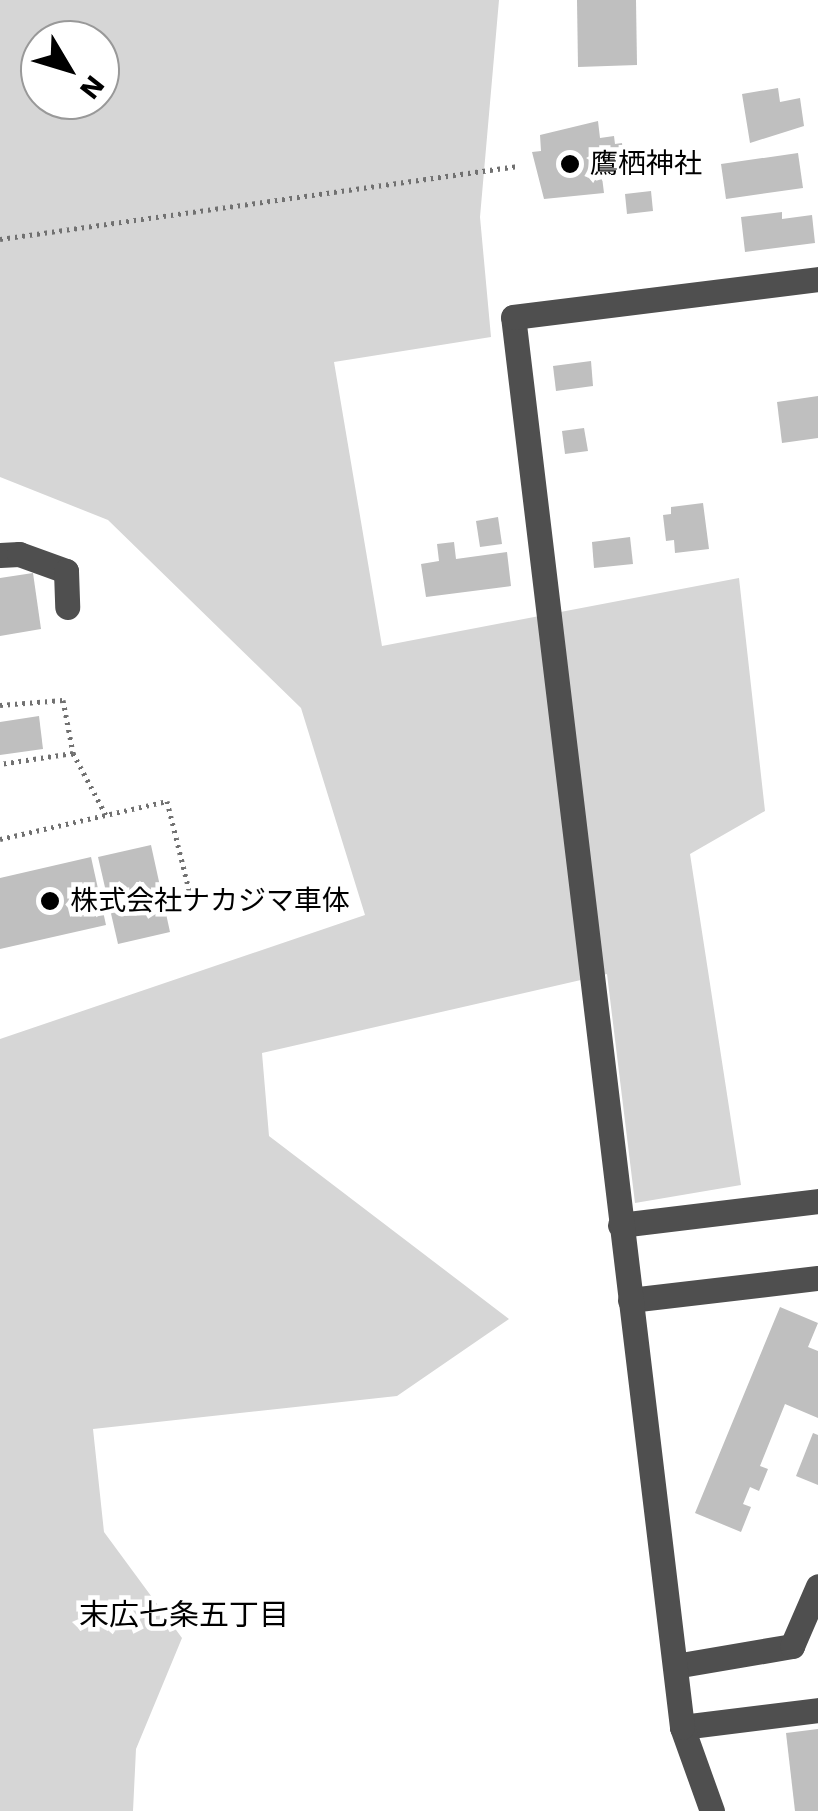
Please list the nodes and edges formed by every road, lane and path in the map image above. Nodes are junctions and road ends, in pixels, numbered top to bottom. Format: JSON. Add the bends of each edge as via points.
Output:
{"nodes":[{"id":1,"x":518,"y":166,"type":"dead end"},
{"id":2,"x":0,"y":239,"type":"edge"},
{"id":3,"x":818,"y":279,"type":"edge"},
{"id":4,"x":0,"y":555,"type":"edge"},
{"id":5,"x":67,"y":606,"type":"dead end"},
{"id":6,"x":0,"y":705,"type":"edge"},
{"id":7,"x":74,"y":752,"type":"junction"},
{"id":8,"x":0,"y":764,"type":"edge"},
{"id":9,"x":106,"y":814,"type":"junction"},
{"id":10,"x":0,"y":839,"type":"edge"},
{"id":11,"x":192,"y":902,"type":"dead end"},
{"id":12,"x":818,"y":1201,"type":"edge"},
{"id":13,"x":620,"y":1225,"type":"junction"},
{"id":14,"x":818,"y":1278,"type":"edge"},
{"id":15,"x":630,"y":1300,"type":"junction"},
{"id":16,"x":818,"y":1586,"type":"edge"},
{"id":17,"x":675,"y":1666,"type":"junction"},
{"id":18,"x":818,"y":1710,"type":"edge"},
{"id":19,"x":682,"y":1726,"type":"junction"},
{"id":20,"x":712,"y":1811,"type":"edge"}],
"edges":[{"from":1,"to":2,"type":"path"},
{"from":3,"to":13,"type":"street","via":[[513,317]]},
{"from":4,"to":5,"type":"street","via":[[20,554],[66,571]]},
{"from":6,"to":7,"type":"path","via":[[63,700]]},
{"from":7,"to":8,"type":"path"},
{"from":7,"to":9,"type":"path"},
{"from":9,"to":10,"type":"path"},
{"from":9,"to":11,"type":"path","via":[[167,801]]},
{"from":12,"to":13,"type":"street"},
{"from":13,"to":15,"type":"street"},
{"from":14,"to":15,"type":"street"},
{"from":15,"to":17,"type":"street"},
{"from":16,"to":17,"type":"street","via":[[792,1646]]},
{"from":17,"to":19,"type":"street"},
{"from":18,"to":19,"type":"street"},
{"from":19,"to":20,"type":"street"}]}
